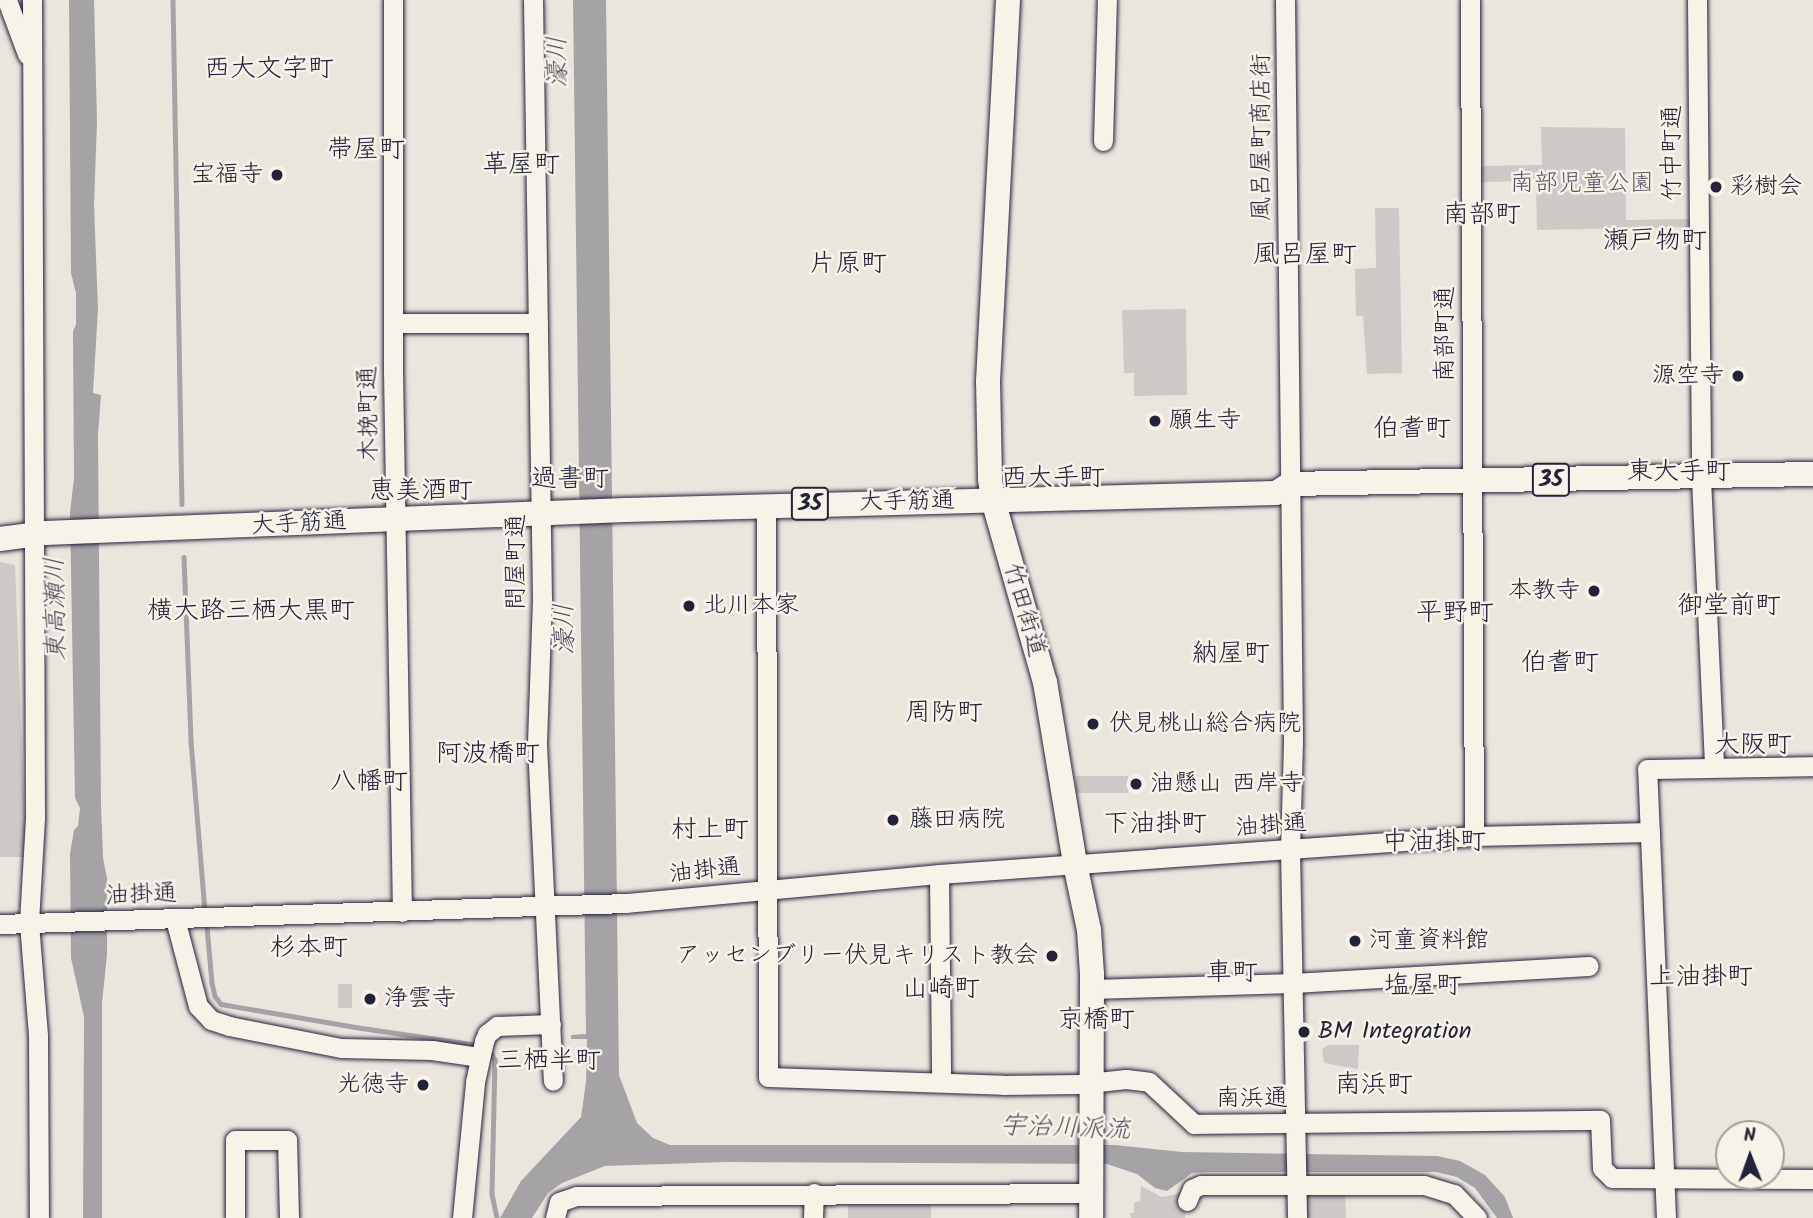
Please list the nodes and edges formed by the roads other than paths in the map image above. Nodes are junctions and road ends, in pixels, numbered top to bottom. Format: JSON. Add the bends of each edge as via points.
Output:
{"nodes":[{"id":1,"x":7,"y":0,"type":"edge"},
{"id":2,"x":32,"y":0,"type":"edge"},
{"id":3,"x":393,"y":0,"type":"edge"},
{"id":4,"x":533,"y":0,"type":"edge"},
{"id":5,"x":1008,"y":0,"type":"edge"},
{"id":6,"x":1107,"y":0,"type":"edge"},
{"id":7,"x":1286,"y":0,"type":"edge"},
{"id":8,"x":1470,"y":0,"type":"edge"},
{"id":9,"x":1697,"y":0,"type":"edge"},
{"id":10,"x":32,"y":61,"type":"junction"},
{"id":11,"x":1103,"y":141,"type":"dead end"},
{"id":12,"x":393,"y":323,"type":"junction"},
{"id":13,"x":538,"y":323,"type":"junction"},
{"id":14,"x":1813,"y":474,"type":"edge"},
{"id":15,"x":1701,"y":476,"type":"junction"},
{"id":16,"x":1472,"y":481,"type":"junction"},
{"id":17,"x":1290,"y":484,"type":"junction"},
{"id":18,"x":993,"y":500,"type":"junction"},
{"id":19,"x":766,"y":505,"type":"junction"},
{"id":20,"x":541,"y":513,"type":"junction"},
{"id":21,"x":396,"y":519,"type":"junction"},
{"id":22,"x":40,"y":534,"type":"junction"},
{"id":23,"x":0,"y":539,"type":"edge"},
{"id":24,"x":1813,"y":766,"type":"edge"},
{"id":25,"x":1714,"y":767,"type":"junction"},
{"id":26,"x":1650,"y":832,"type":"junction"},
{"id":27,"x":1474,"y":836,"type":"junction"},
{"id":28,"x":1290,"y":850,"type":"junction"},
{"id":29,"x":1075,"y":864,"type":"junction"},
{"id":30,"x":939,"y":874,"type":"junction"},
{"id":31,"x":766,"y":889,"type":"junction"},
{"id":32,"x":546,"y":906,"type":"junction"},
{"id":33,"x":402,"y":912,"type":"junction"},
{"id":34,"x":193,"y":918,"type":"junction"},
{"id":35,"x":29,"y":923,"type":"junction"},
{"id":36,"x":0,"y":924,"type":"edge"},
{"id":37,"x":1589,"y":966,"type":"dead end"},
{"id":38,"x":1293,"y":983,"type":"junction"},
{"id":39,"x":1092,"y":989,"type":"junction"},
{"id":40,"x":551,"y":1024,"type":"junction"},
{"id":41,"x":481,"y":1050,"type":"junction"},
{"id":42,"x":553,"y":1081,"type":"dead end"},
{"id":43,"x":941,"y":1081,"type":"junction"},
{"id":44,"x":1091,"y":1081,"type":"junction"},
{"id":45,"x":1295,"y":1134,"type":"junction"},
{"id":46,"x":1665,"y":1179,"type":"junction"},
{"id":47,"x":1813,"y":1179,"type":"edge"},
{"id":48,"x":1296,"y":1182,"type":"junction"},
{"id":49,"x":1092,"y":1188,"type":"junction"},
{"id":50,"x":814,"y":1193,"type":"junction"},
{"id":51,"x":1186,"y":1201,"type":"dead end"},
{"id":52,"x":39,"y":1218,"type":"edge"},
{"id":53,"x":235,"y":1218,"type":"edge"},
{"id":54,"x":289,"y":1218,"type":"edge"},
{"id":55,"x":461,"y":1218,"type":"edge"},
{"id":56,"x":555,"y":1218,"type":"edge"},
{"id":57,"x":813,"y":1218,"type":"edge"},
{"id":58,"x":1091,"y":1218,"type":"edge"},
{"id":59,"x":1297,"y":1218,"type":"edge"},
{"id":60,"x":1477,"y":1218,"type":"edge"},
{"id":61,"x":1665,"y":1218,"type":"edge"}],
"edges":[{"from":1,"to":10,"type":"street"},
{"from":2,"to":10,"type":"street"},
{"from":3,"to":12,"type":"street","name":"木挽町通"},
{"from":4,"to":13,"type":"street","name":"問屋町通"},
{"from":5,"to":18,"type":"main road","name":"竹田街道","via":[[988,381]]},
{"from":6,"to":11,"type":"street"},
{"from":7,"to":17,"type":"street","name":"風呂屋町商店街"},
{"from":8,"to":16,"type":"street","name":"南部町通"},
{"from":9,"to":15,"type":"street","name":"竹中町通"},
{"from":10,"to":22,"type":"street"},
{"from":12,"to":13,"type":"street"},
{"from":12,"to":21,"type":"street","name":"木挽町通"},
{"from":13,"to":20,"type":"street","name":"問屋町通"},
{"from":14,"to":15,"type":"main road","name":"大手筋通","number":"35"},
{"from":15,"to":16,"type":"main road","name":"大手筋通","number":"35"},
{"from":15,"to":25,"type":"street","name":"竹中町通"},
{"from":16,"to":17,"type":"main road","name":"大手筋通","number":"35"},
{"from":16,"to":27,"type":"street","name":"南部町通"},
{"from":17,"to":18,"type":"main road","name":"大手筋通","number":"35","via":[[1276,493]]},
{"from":17,"to":28,"type":"street","name":"風呂屋町商店街"},
{"from":18,"to":19,"type":"main road","name":"大手筋通","number":"35"},
{"from":18,"to":29,"type":"main road","name":"竹田街道","via":[[1045,682]]},
{"from":19,"to":20,"type":"main road","name":"大手筋通","number":"35"},
{"from":19,"to":31,"type":"street"},
{"from":20,"to":21,"type":"main road","name":"大手筋通","number":"35"},
{"from":20,"to":32,"type":"street","name":"問屋町通","via":[[537,744]]},
{"from":21,"to":22,"type":"main road","name":"大手筋通","number":"35"},
{"from":21,"to":33,"type":"street","name":"木挽町通"},
{"from":22,"to":23,"type":"main road","name":"大手筋通","number":"35"},
{"from":22,"to":35,"type":"street"},
{"from":24,"to":25,"type":"street"},
{"from":25,"to":26,"type":"street","via":[[1647,769]]},
{"from":26,"to":27,"type":"street","name":"油掛通"},
{"from":26,"to":46,"type":"street"},
{"from":27,"to":28,"type":"street","name":"油掛通"},
{"from":28,"to":29,"type":"street","name":"油掛通"},
{"from":28,"to":38,"type":"street","name":"風呂屋町商店街"},
{"from":29,"to":30,"type":"street","name":"油掛通"},
{"from":29,"to":39,"type":"main road","name":"竹田街道","via":[[1088,922]]},
{"from":30,"to":31,"type":"street","name":"油掛通"},
{"from":30,"to":43,"type":"street"},
{"from":31,"to":32,"type":"street","name":"油掛通"},
{"from":31,"to":43,"type":"street","name":"南浜通","via":[[768,1077]]},
{"from":32,"to":33,"type":"street","name":"油掛通"},
{"from":32,"to":40,"type":"street","name":"問屋町通"},
{"from":33,"to":34,"type":"street","name":"油掛通"},
{"from":34,"to":35,"type":"street","name":"油掛通"},
{"from":34,"to":41,"type":"street","via":[[198,1006],[211,1020],[341,1048]]},
{"from":35,"to":36,"type":"street","name":"油掛通"},
{"from":35,"to":52,"type":"street","via":[[38,1036]]},
{"from":37,"to":38,"type":"street"},
{"from":38,"to":39,"type":"street"},
{"from":38,"to":45,"type":"street","name":"風呂屋町商店街"},
{"from":39,"to":44,"type":"main road","name":"竹田街道"},
{"from":40,"to":41,"type":"street","via":[[497,1026],[487,1034]]},
{"from":40,"to":42,"type":"street","name":"問屋町通"},
{"from":41,"to":55,"type":"street"},
{"from":43,"to":44,"type":"street","name":"南浜通","via":[[1003,1085]]},
{"from":44,"to":45,"type":"street","name":"南浜通","via":[[1149,1082],[1194,1124]]},
{"from":44,"to":49,"type":"main road","name":"竹田街道"},
{"from":45,"to":46,"type":"street","name":"南浜通","via":[[1600,1120],[1606,1174]]},
{"from":45,"to":48,"type":"street","name":"風呂屋町商店街"},
{"from":46,"to":47,"type":"street"},
{"from":46,"to":61,"type":"street"},
{"from":48,"to":51,"type":"street","via":[[1201,1185],[1192,1189]]},
{"from":48,"to":59,"type":"street","name":"風呂屋町商店街"},
{"from":48,"to":60,"type":"street","via":[[1430,1186],[1454,1194]]},
{"from":49,"to":50,"type":"street"},
{"from":49,"to":58,"type":"main road","name":"竹田街道"},
{"from":50,"to":56,"type":"street","via":[[576,1196],[559,1202]]},
{"from":50,"to":57,"type":"street"},
{"from":53,"to":54,"type":"street","via":[[235,1140],[287,1140]]}]}
